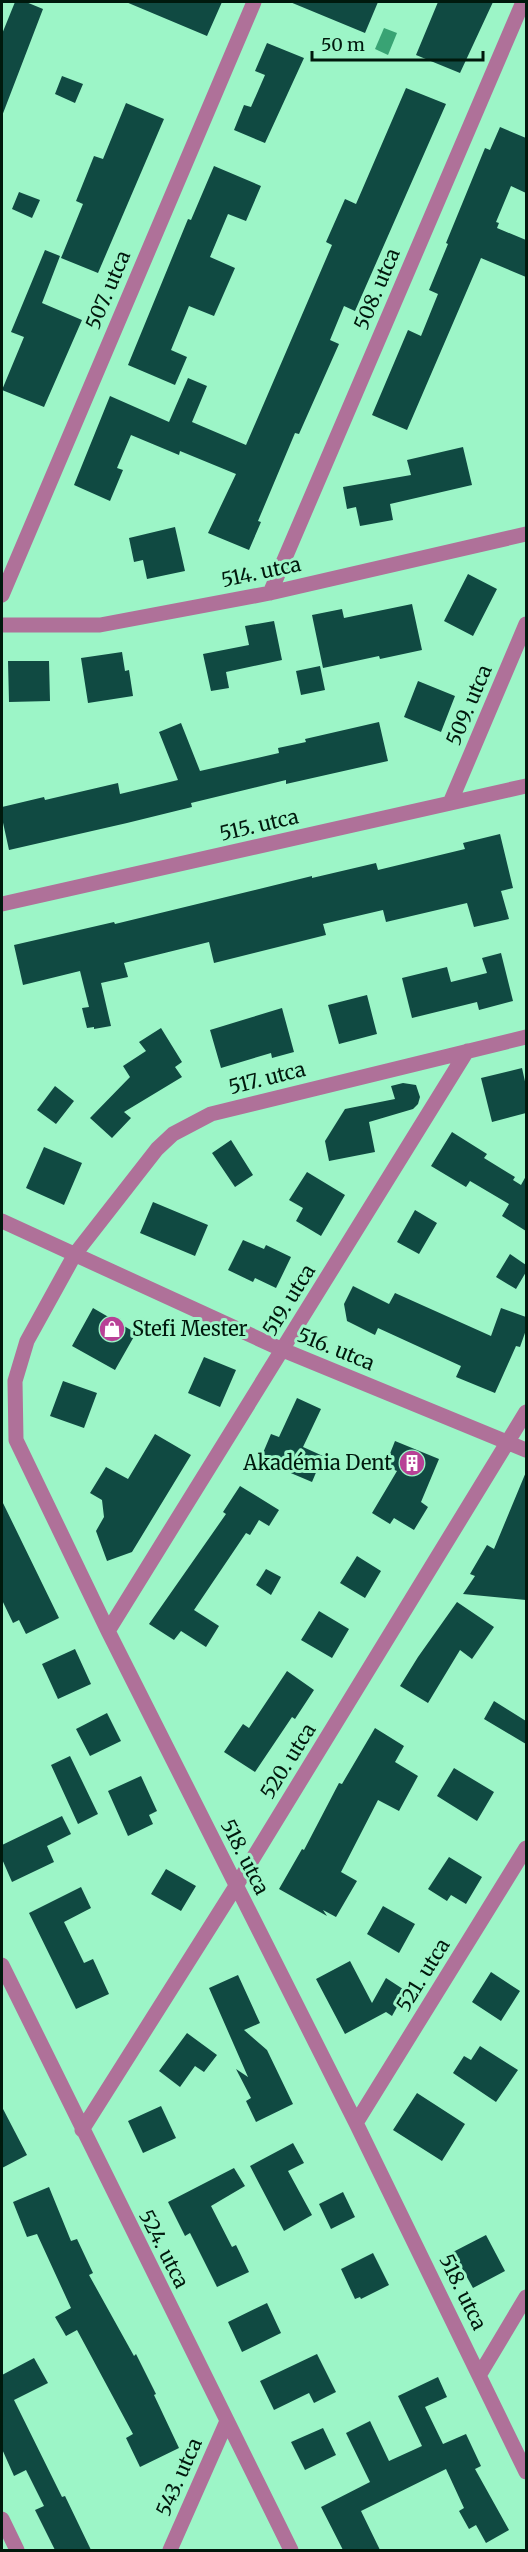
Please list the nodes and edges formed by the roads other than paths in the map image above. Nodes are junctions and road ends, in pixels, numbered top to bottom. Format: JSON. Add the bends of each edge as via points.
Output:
{"nodes":[{"id":1,"x":254,"y":2,"type":"edge"},
{"id":2,"x":523,"y":2,"type":"edge"},
{"id":3,"x":526,"y":534,"type":"edge"},
{"id":4,"x":270,"y":593,"type":"junction"},
{"id":5,"x":2,"y":596,"type":"edge"},
{"id":6,"x":526,"y":624,"type":"edge"},
{"id":7,"x":2,"y":625,"type":"edge"},
{"id":8,"x":526,"y":786,"type":"edge"},
{"id":9,"x":450,"y":804,"type":"junction"},
{"id":10,"x":2,"y":904,"type":"edge"},
{"id":11,"x":526,"y":1037,"type":"edge"},
{"id":12,"x":467,"y":1052,"type":"junction"},
{"id":13,"x":2,"y":1221,"type":"edge"},
{"id":14,"x":75,"y":1254,"type":"junction"},
{"id":15,"x":283,"y":1350,"type":"junction"},
{"id":16,"x":526,"y":1412,"type":"edge"},
{"id":17,"x":508,"y":1442,"type":"junction"},
{"id":18,"x":526,"y":1450,"type":"edge"},
{"id":19,"x":108,"y":1631,"type":"junction"},
{"id":20,"x":526,"y":1848,"type":"edge"},
{"id":21,"x":236,"y":1886,"type":"junction"},
{"id":22,"x":2,"y":1965,"type":"edge"},
{"id":23,"x":356,"y":2123,"type":"junction"},
{"id":24,"x":82,"y":2130,"type":"junction"},
{"id":25,"x":526,"y":2297,"type":"edge"},
{"id":26,"x":480,"y":2374,"type":"junction"},
{"id":27,"x":227,"y":2421,"type":"junction"},
{"id":28,"x":526,"y":2472,"type":"edge"},
{"id":29,"x":2,"y":2519,"type":"edge"},
{"id":30,"x":17,"y":2550,"type":"edge"},
{"id":31,"x":170,"y":2550,"type":"edge"},
{"id":32,"x":291,"y":2550,"type":"edge"}],
"edges":[{"from":1,"to":5,"type":"street","name":"507. utca"},
{"from":2,"to":4,"type":"street","name":"508. utca"},
{"from":3,"to":4,"type":"street","name":"514. utca"},
{"from":4,"to":7,"type":"street","name":"514. utca","via":[[99,625]]},
{"from":6,"to":9,"type":"street","name":"509. utca"},
{"from":8,"to":9,"type":"street","name":"515. utca"},
{"from":9,"to":10,"type":"street","name":"515. utca"},
{"from":11,"to":12,"type":"street","name":"517. utca"},
{"from":12,"to":14,"type":"street","name":"517. utca","via":[[211,1114],[192,1123],[157,1149]]},
{"from":12,"to":15,"type":"street","name":"519. utca"},
{"from":13,"to":14,"type":"street","name":"516. utca"},
{"from":14,"to":15,"type":"street","name":"516. utca"},
{"from":14,"to":19,"type":"street","name":"518. utca","via":[[27,1341],[15,1381],[16,1440]]},
{"from":15,"to":17,"type":"street","name":"516. utca"},
{"from":15,"to":19,"type":"street","name":"519. utca"},
{"from":16,"to":17,"type":"street","name":"520. utca"},
{"from":17,"to":18,"type":"street","name":"516. utca"},
{"from":17,"to":21,"type":"street","name":"520. utca"},
{"from":19,"to":21,"type":"street","name":"518. utca"},
{"from":20,"to":23,"type":"street","name":"521. utca"},
{"from":21,"to":23,"type":"street","name":"518. utca"},
{"from":21,"to":24,"type":"street","name":"520. utca"},
{"from":22,"to":24,"type":"street","name":"524. utca"},
{"from":23,"to":26,"type":"street","name":"518. utca"},
{"from":24,"to":27,"type":"street","name":"524. utca"},
{"from":25,"to":26,"type":"street"},
{"from":26,"to":28,"type":"street","name":"518. utca"},
{"from":27,"to":31,"type":"street","name":"543. utca"},
{"from":27,"to":32,"type":"street","name":"524. utca"},
{"from":29,"to":30,"type":"street"}]}
